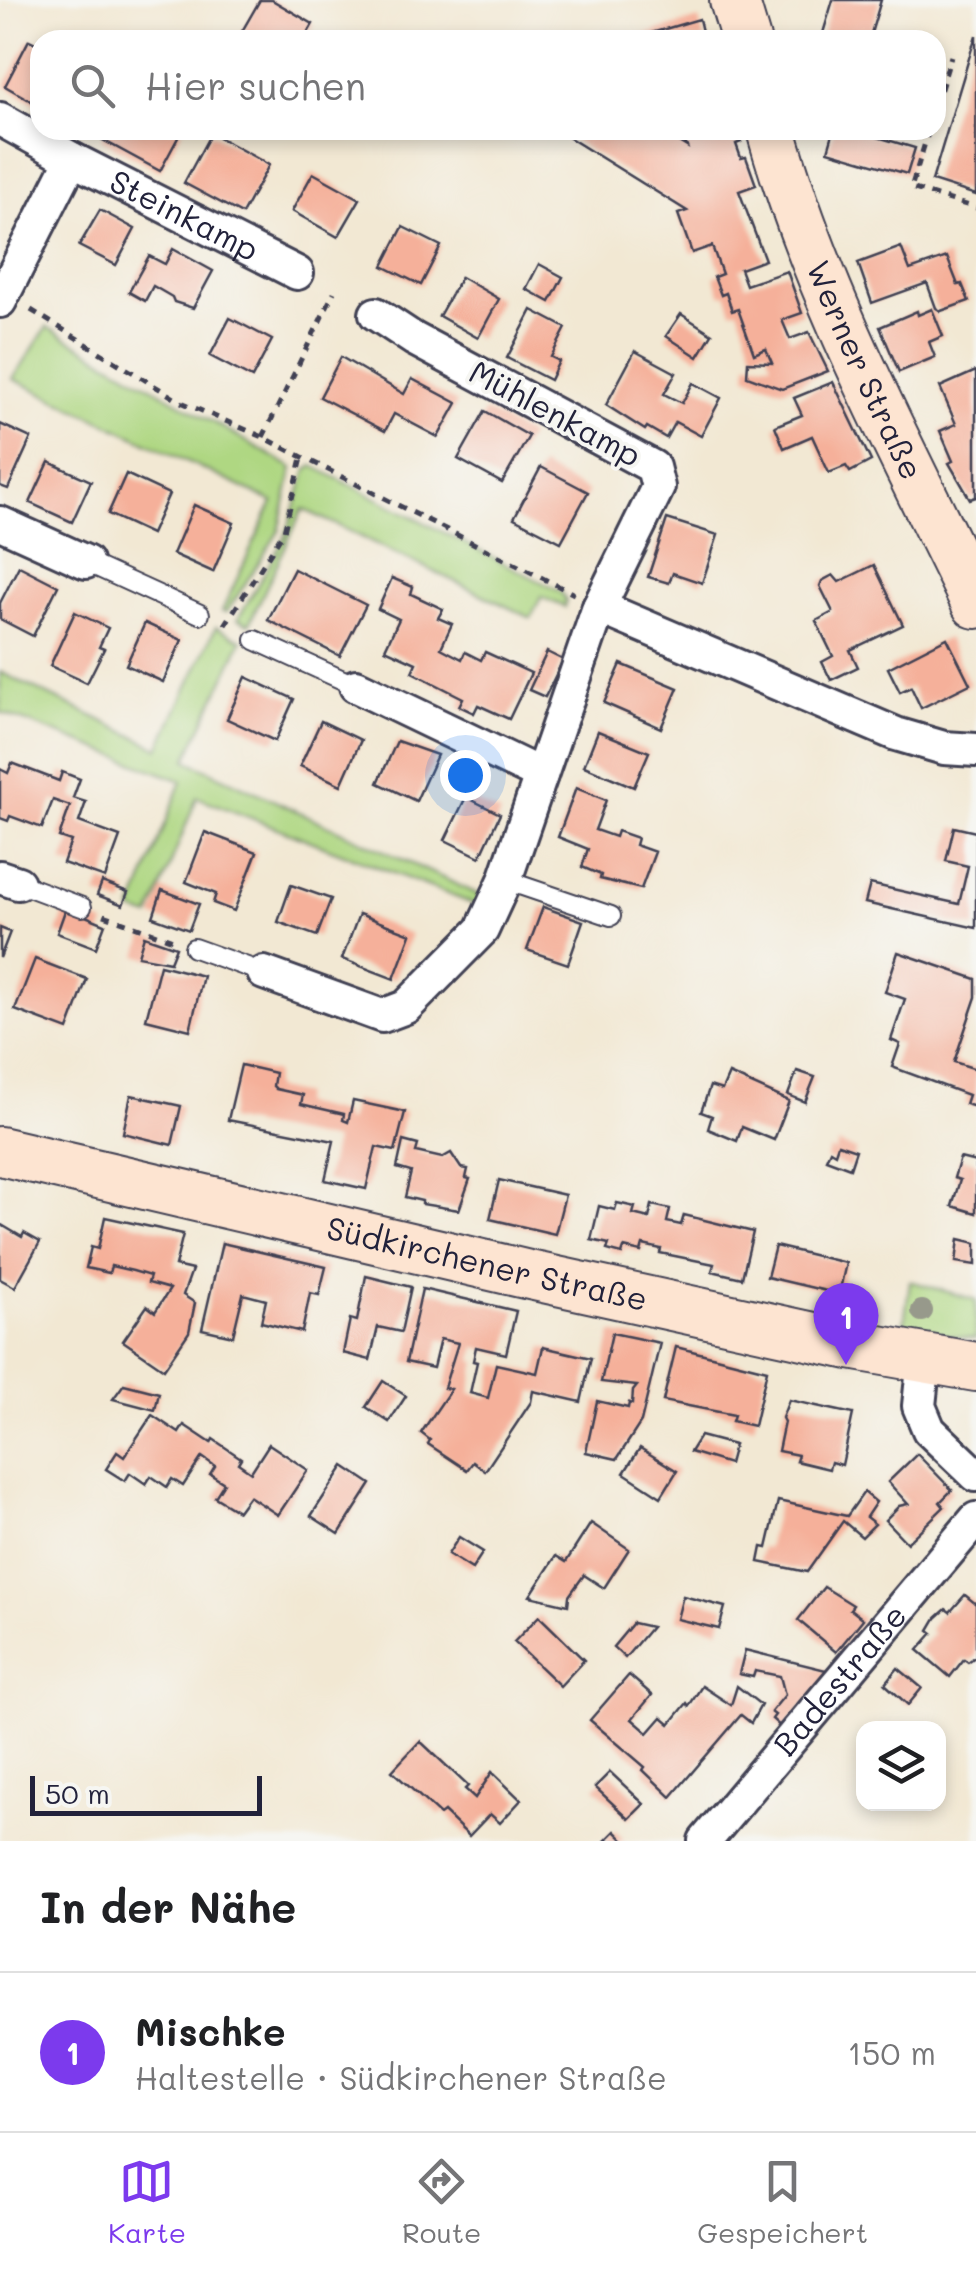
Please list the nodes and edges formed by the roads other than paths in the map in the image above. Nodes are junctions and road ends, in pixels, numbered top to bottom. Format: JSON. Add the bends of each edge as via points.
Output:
{"nodes":[{"id":1,"x":734,"y":0,"type":"edge"},
{"id":2,"x":743,"y":30,"type":"edge"},
{"id":3,"x":0,"y":119,"type":"edge"},
{"id":4,"x":30,"y":136,"type":"edge"},
{"id":5,"x":38,"y":140,"type":"edge"},
{"id":6,"x":774,"y":140,"type":"edge"},
{"id":7,"x":72,"y":159,"type":"junction"},
{"id":8,"x":297,"y":273,"type":"road end"},
{"id":9,"x":2,"y":298,"type":"edge"},
{"id":10,"x":376,"y":314,"type":"road end"},
{"id":11,"x":0,"y":523,"type":"edge"},
{"id":12,"x":86,"y":562,"type":"joint"},
{"id":13,"x":976,"y":604,"type":"edge"},
{"id":14,"x":599,"y":607,"type":"junction"},
{"id":15,"x":200,"y":614,"type":"road end"},
{"id":16,"x":256,"y":640,"type":"road end"},
{"id":17,"x":356,"y":686,"type":"joint"},
{"id":18,"x":976,"y":750,"type":"edge"},
{"id":19,"x":541,"y":775,"type":"junction"},
{"id":20,"x":9,"y":880,"type":"edge"},
{"id":21,"x":505,"y":880,"type":"junction"},
{"id":22,"x":82,"y":906,"type":"road end"},
{"id":23,"x":611,"y":916,"type":"dead end"},
{"id":24,"x":194,"y":948,"type":"road end"},
{"id":25,"x":264,"y":974,"type":"joint"},
{"id":26,"x":0,"y":1151,"type":"edge"},
{"id":27,"x":924,"y":1358,"type":"junction"},
{"id":28,"x":976,"y":1367,"type":"edge"},
{"id":29,"x":976,"y":1474,"type":"edge"},
{"id":30,"x":976,"y":1519,"type":"edge"},
{"id":31,"x":705,"y":1841,"type":"edge"}],
"edges":[{"from":1,"to":2,"type":"street"},
{"from":3,"to":4,"type":"street","name":"Steinkamp"},
{"from":5,"to":7,"type":"street","name":"Steinkamp"},
{"from":6,"to":13,"type":"street","name":"Werner Straße","via":[[840,324]]},
{"from":7,"to":8,"type":"street","name":"Steinkamp"},
{"from":7,"to":9,"type":"street","name":"Steinkamp"},
{"from":10,"to":14,"type":"street","name":"Mühlenkamp","via":[[653,467],[658,487]]},
{"from":11,"to":12,"type":"street"},
{"from":12,"to":15,"type":"lane"},
{"from":14,"to":18,"type":"street","via":[[896,734]]},
{"from":14,"to":19,"type":"street","name":"Mühlenkamp"},
{"from":16,"to":17,"type":"lane"},
{"from":17,"to":19,"type":"street"},
{"from":19,"to":21,"type":"street","name":"Mühlenkamp"},
{"from":20,"to":22,"type":"lane"},
{"from":21,"to":23,"type":"lane"},
{"from":21,"to":25,"type":"street","name":"Mühlenkamp","via":[[482,930],[406,1007],[382,1016]]},
{"from":24,"to":25,"type":"lane","name":"Mühlenkamp"},
{"from":26,"to":27,"type":"street","name":"Südkirchener Straße","via":[[525,1274]]},
{"from":27,"to":28,"type":"street","name":"Südkirchener Straße"},
{"from":27,"to":29,"type":"street","via":[[919,1406],[929,1430]]},
{"from":30,"to":31,"type":"street","name":"Badestraße"}]}
